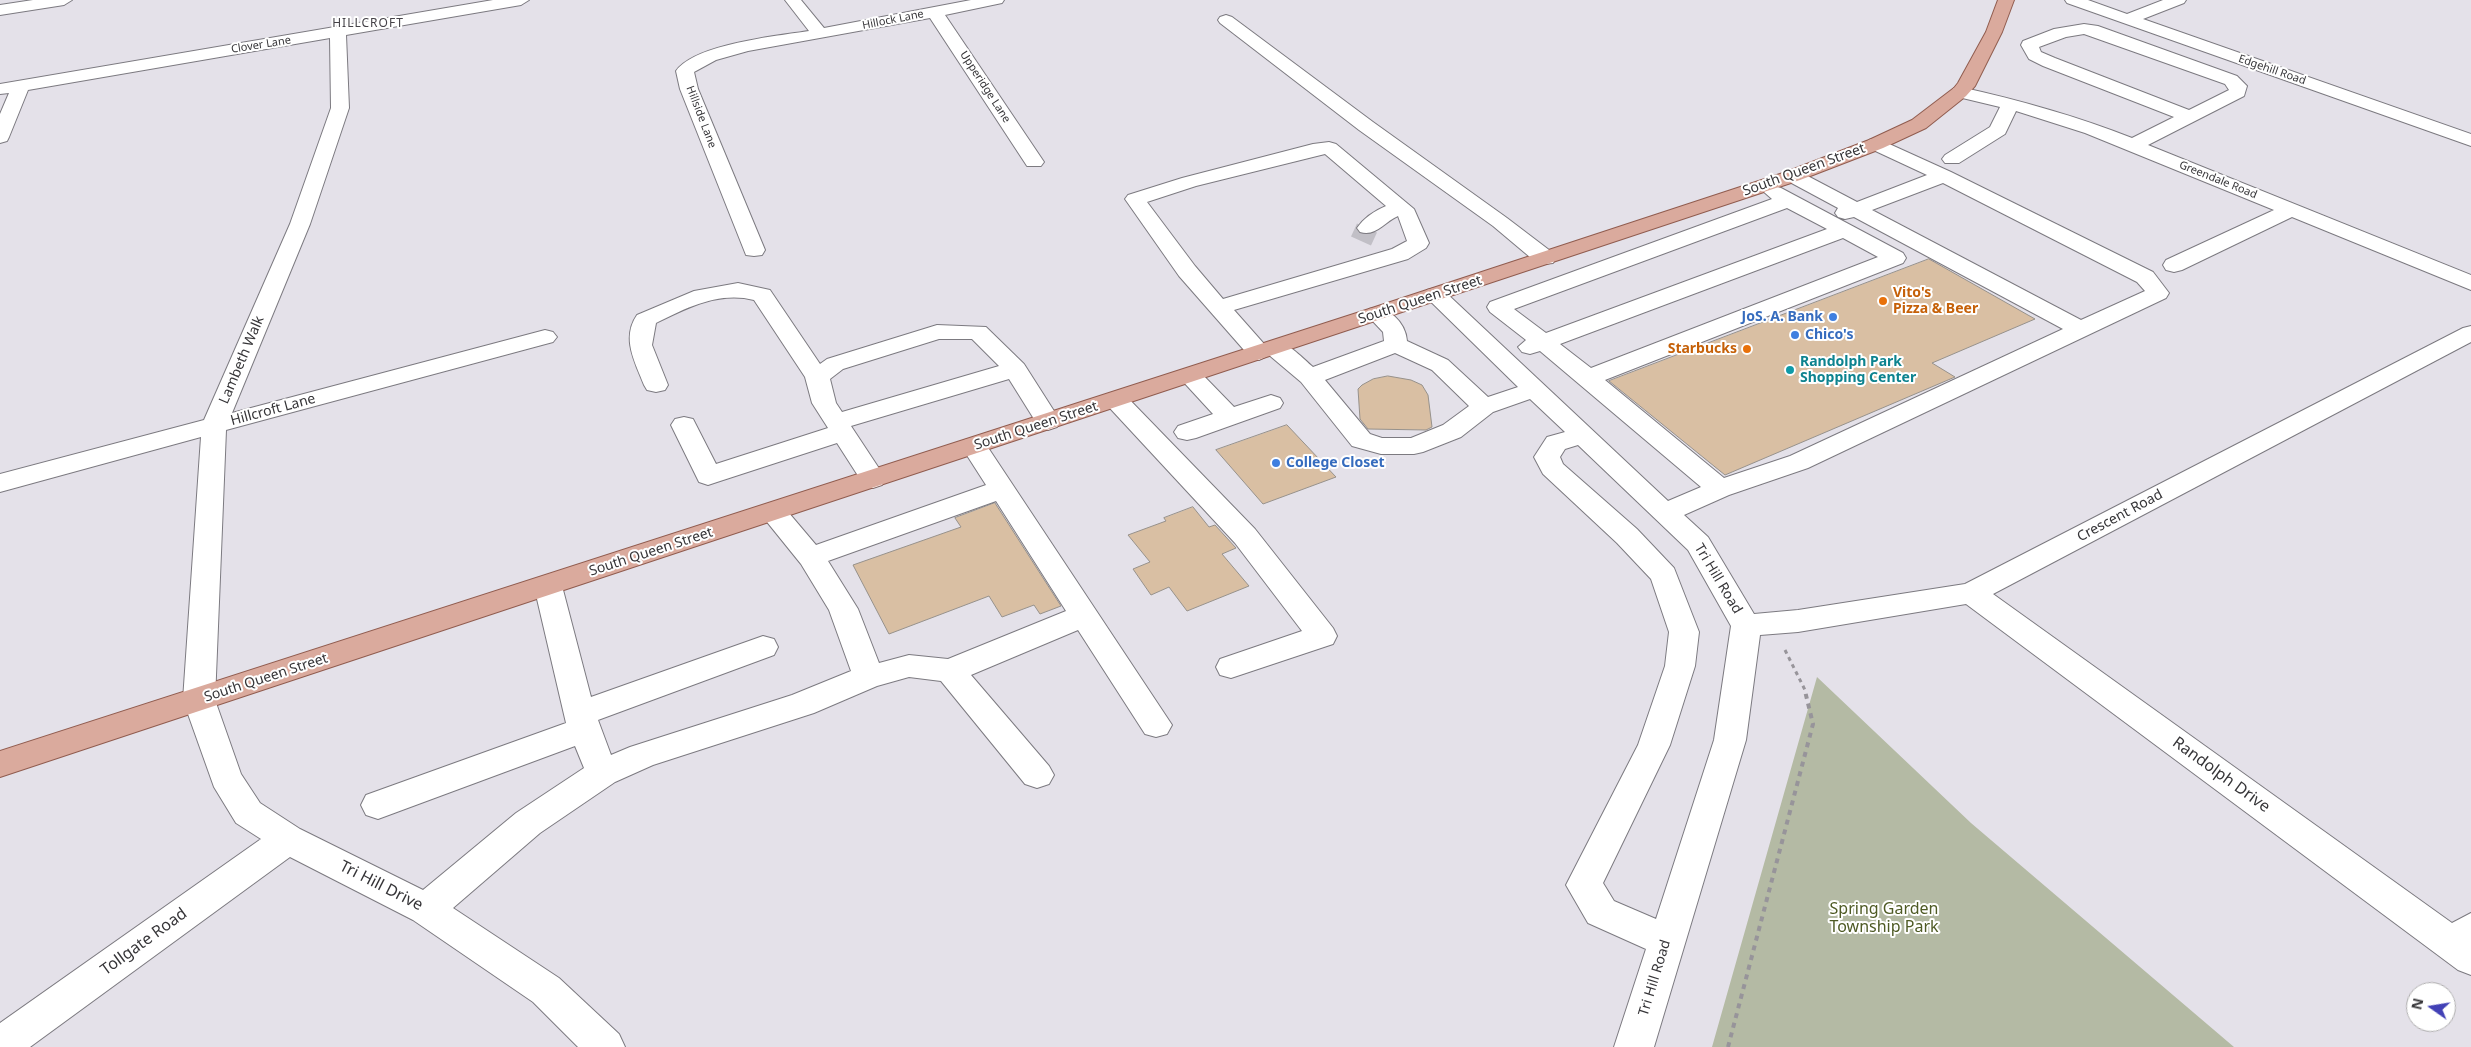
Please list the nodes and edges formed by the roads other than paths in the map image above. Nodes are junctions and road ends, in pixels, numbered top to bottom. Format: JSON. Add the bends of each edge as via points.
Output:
{"nodes":[{"id":1,"x":64,"y":0,"type":"edge"},
{"id":2,"x":521,"y":0,"type":"edge"},
{"id":3,"x":793,"y":0,"type":"edge"},
{"id":4,"x":996,"y":0,"type":"edge"},
{"id":5,"x":2006,"y":0,"type":"edge"},
{"id":6,"x":2073,"y":0,"type":"edge"},
{"id":7,"x":2178,"y":0,"type":"edge"},
{"id":8,"x":0,"y":10,"type":"edge"},
{"id":9,"x":936,"y":12,"type":"junction"},
{"id":10,"x":1226,"y":20,"type":"dead end"},
{"id":11,"x":2128,"y":20,"type":"junction"},
{"id":12,"x":338,"y":32,"type":"junction"},
{"id":13,"x":820,"y":34,"type":"junction"},
{"id":14,"x":21,"y":85,"type":"junction"},
{"id":15,"x":0,"y":89,"type":"edge"},
{"id":16,"x":1960,"y":92,"type":"junction"},
{"id":17,"x":2010,"y":104,"type":"junction"},
{"id":18,"x":2188,"y":116,"type":"junction"},
{"id":19,"x":0,"y":137,"type":"edge"},
{"id":20,"x":2471,"y":140,"type":"edge"},
{"id":21,"x":1876,"y":144,"type":"junction"},
{"id":22,"x":2132,"y":146,"type":"junction"},
{"id":23,"x":1034,"y":162,"type":"dead end"},
{"id":24,"x":1948,"y":168,"type":"junction"},
{"id":25,"x":1793,"y":176,"type":"junction"},
{"id":26,"x":1763,"y":186,"type":"junction"},
{"id":27,"x":1789,"y":200,"type":"junction"},
{"id":28,"x":1400,"y":207,"type":"junction"},
{"id":29,"x":1856,"y":209,"type":"junction"},
{"id":30,"x":2291,"y":210,"type":"junction"},
{"id":31,"x":1835,"y":225,"type":"junction"},
{"id":32,"x":754,"y":250,"type":"dead end"},
{"id":33,"x":1545,"y":258,"type":"junction"},
{"id":34,"x":1372,"y":262,"type":"junction"},
{"id":35,"x":2174,"y":265,"type":"dead end"},
{"id":36,"x":2471,"y":283,"type":"edge"},
{"id":37,"x":1435,"y":295,"type":"junction"},
{"id":38,"x":1219,"y":307,"type":"junction"},
{"id":39,"x":1377,"y":314,"type":"junction"},
{"id":40,"x":2080,"y":329,"type":"junction"},
{"id":41,"x":2471,"y":332,"type":"edge"},
{"id":42,"x":545,"y":337,"type":"dead end"},
{"id":43,"x":1544,"y":342,"type":"junction"},
{"id":44,"x":1396,"y":345,"type":"junction"},
{"id":45,"x":1267,"y":350,"type":"junction"},
{"id":46,"x":1503,"y":358,"type":"junction"},
{"id":47,"x":1015,"y":369,"type":"junction"},
{"id":48,"x":1190,"y":376,"type":"junction"},
{"id":49,"x":817,"y":377,"type":"junction"},
{"id":50,"x":1310,"y":377,"type":"junction"},
{"id":51,"x":1588,"y":378,"type":"junction"},
{"id":52,"x":656,"y":385,"type":"dead end"},
{"id":53,"x":1536,"y":389,"type":"junction"},
{"id":54,"x":1116,"y":400,"type":"junction"},
{"id":55,"x":1271,"y":403,"type":"dead end"},
{"id":56,"x":1484,"y":407,"type":"junction"},
{"id":57,"x":1230,"y":417,"type":"junction"},
{"id":58,"x":1048,"y":422,"type":"junction"},
{"id":59,"x":684,"y":425,"type":"dead end"},
{"id":60,"x":214,"y":426,"type":"junction"},
{"id":61,"x":840,"y":427,"type":"junction"},
{"id":62,"x":1187,"y":432,"type":"dead end"},
{"id":63,"x":1585,"y":436,"type":"junction"},
{"id":64,"x":974,"y":446,"type":"junction"},
{"id":65,"x":873,"y":479,"type":"junction"},
{"id":66,"x":0,"y":483,"type":"edge"},
{"id":67,"x":1720,"y":489,"type":"junction"},
{"id":68,"x":1003,"y":490,"type":"junction"},
{"id":69,"x":773,"y":512,"type":"junction"},
{"id":70,"x":1666,"y":512,"type":"junction"},
{"id":71,"x":811,"y":557,"type":"junction"},
{"id":72,"x":548,"y":586,"type":"junction"},
{"id":73,"x":1971,"y":593,"type":"junction"},
{"id":74,"x":1085,"y":615,"type":"junction"},
{"id":75,"x":1760,"y":625,"type":"junction"},
{"id":76,"x":763,"y":647,"type":"dead end"},
{"id":77,"x":1231,"y":667,"type":"dead end"},
{"id":78,"x":950,"y":671,"type":"junction"},
{"id":79,"x":869,"y":677,"type":"junction"},
{"id":80,"x":198,"y":700,"type":"junction"},
{"id":81,"x":582,"y":722,"type":"junction"},
{"id":82,"x":1156,"y":725,"type":"dead end"},
{"id":83,"x":0,"y":764,"type":"edge"},
{"id":84,"x":602,"y":773,"type":"junction"},
{"id":85,"x":1037,"y":775,"type":"dead end"},
{"id":86,"x":378,"y":805,"type":"dead end"},
{"id":87,"x":288,"y":839,"type":"junction"},
{"id":88,"x":426,"y":908,"type":"junction"},
{"id":89,"x":1667,"y":941,"type":"junction"},
{"id":90,"x":2465,"y":944,"type":"edge"},
{"id":91,"x":0,"y":1046,"type":"edge"},
{"id":92,"x":605,"y":1047,"type":"edge"},
{"id":93,"x":1634,"y":1047,"type":"edge"}],
"edges":[{"from":1,"to":8,"type":"street"},
{"from":2,"to":12,"type":"street","name":"Clover Lane"},
{"from":3,"to":13,"type":"street"},
{"from":4,"to":9,"type":"street","name":"Hillock Lane"},
{"from":5,"to":16,"type":"main road","name":"South Queen Street","via":[[1994,32]]},
{"from":6,"to":11,"type":"street","name":"Edgehill Road"},
{"from":7,"to":11,"type":"street"},
{"from":9,"to":13,"type":"street","name":"Hillock Lane"},
{"from":9,"to":23,"type":"street","name":"Upperidge Lane"},
{"from":10,"to":33,"type":"street"},
{"from":11,"to":20,"type":"street","name":"Edgehill Road"},
{"from":12,"to":14,"type":"street","name":"Clover Lane"},
{"from":12,"to":60,"type":"street","name":"Lambeth Walk","via":[[340,108],[300,224]]},
{"from":13,"to":32,"type":"street","name":"Hillside Lane","via":[[713,54],[691,64],[685,71],[689,89]]},
{"from":14,"to":15,"type":"street","name":"Clover Lane"},
{"from":14,"to":19,"type":"street"},
{"from":16,"to":17,"type":"street","name":"Greendale Road"},
{"from":16,"to":21,"type":"main road","name":"South Queen Street","via":[[1919,124]]},
{"from":17,"to":22,"type":"street","name":"Greendale Road","via":[[2062,119]]},
{"from":17,"to":24,"type":"street","via":[[1998,130]]},
{"from":18,"to":18,"type":"street","via":[[2049,62],[2035,54],[2029,44],[2065,30],[2092,30],[2231,80],[2238,86],[2238,92]]},
{"from":18,"to":22,"type":"street"},
{"from":21,"to":24,"type":"street"},
{"from":21,"to":25,"type":"main road","name":"South Queen Street"},
{"from":22,"to":30,"type":"street","name":"Greendale Road"},
{"from":24,"to":29,"type":"street"},
{"from":24,"to":40,"type":"street","via":[[2145,277],[2158,293]]},
{"from":25,"to":26,"type":"main road","name":"South Queen Street"},
{"from":25,"to":29,"type":"street"},
{"from":26,"to":27,"type":"street"},
{"from":26,"to":33,"type":"main road","name":"South Queen Street"},
{"from":27,"to":31,"type":"street"},
{"from":27,"to":43,"type":"street","via":[[1498,307]]},
{"from":28,"to":34,"type":"street","via":[[1382,215],[1364,234],[1364,250]]},
{"from":28,"to":34,"type":"street","via":[[1407,213],[1418,243],[1400,254]]},
{"from":28,"to":38,"type":"street","via":[[1329,148],[1198,179],[1135,199],[1187,271]]},
{"from":29,"to":31,"type":"street"},
{"from":29,"to":40,"type":"street"},
{"from":30,"to":35,"type":"street"},
{"from":30,"to":36,"type":"street","name":"Greendale Road"},
{"from":31,"to":43,"type":"street"},
{"from":31,"to":51,"type":"street","via":[[1895,258]]},
{"from":33,"to":37,"type":"main road","name":"South Queen Street"},
{"from":34,"to":38,"type":"street"},
{"from":37,"to":39,"type":"main road","name":"South Queen Street"},
{"from":37,"to":46,"type":"street","name":"Tri Hill Road"},
{"from":38,"to":45,"type":"street"},
{"from":39,"to":44,"type":"street","via":[[1395,330]]},
{"from":39,"to":45,"type":"main road","name":"South Queen Street"},
{"from":40,"to":67,"type":"street","via":[[1799,462]]},
{"from":41,"to":73,"type":"street","name":"Crescent Road"},
{"from":42,"to":60,"type":"street","name":"Hillcroft Lane"},
{"from":43,"to":46,"type":"street"},
{"from":43,"to":51,"type":"street"},
{"from":44,"to":50,"type":"street"},
{"from":44,"to":56,"type":"street","via":[[1440,366]]},
{"from":45,"to":48,"type":"main road","name":"South Queen Street"},
{"from":45,"to":50,"type":"street"},
{"from":46,"to":53,"type":"street","name":"Tri Hill Road"},
{"from":47,"to":49,"type":"street","via":[[978,332],[937,332],[835,364]]},
{"from":47,"to":58,"type":"street"},
{"from":47,"to":61,"type":"street"},
{"from":48,"to":54,"type":"main road","name":"South Queen Street"},
{"from":48,"to":57,"type":"street"},
{"from":49,"to":52,"type":"street","via":[[762,295],[739,290],[669,307],[644,320],[640,345]]},
{"from":49,"to":61,"type":"street","via":[[824,402]]},
{"from":50,"to":56,"type":"street","via":[[1361,440],[1381,446],[1414,446],[1452,431]]},
{"from":51,"to":67,"type":"street"},
{"from":53,"to":56,"type":"street"},
{"from":53,"to":63,"type":"street","name":"Tri Hill Road"},
{"from":54,"to":58,"type":"main road","name":"South Queen Street"},
{"from":54,"to":77,"type":"street","via":[[1245,536],[1322,636]]},
{"from":55,"to":57,"type":"street"},
{"from":57,"to":62,"type":"street"},
{"from":58,"to":64,"type":"main road","name":"South Queen Street"},
{"from":59,"to":61,"type":"street","via":[[708,476]]},
{"from":60,"to":66,"type":"street","name":"Hillcroft Lane"},
{"from":60,"to":80,"type":"street","name":"Lambeth Walk"},
{"from":61,"to":65,"type":"street"},
{"from":63,"to":70,"type":"street","name":"Tri Hill Road"},
{"from":63,"to":89,"type":"street","via":[[1556,443],[1547,457],[1552,468],[1627,536],[1664,575],[1684,632],[1680,666],[1654,745],[1584,885],[1601,912]]},
{"from":64,"to":65,"type":"main road","name":"South Queen Street"},
{"from":64,"to":68,"type":"street"},
{"from":65,"to":69,"type":"main road","name":"South Queen Street"},
{"from":67,"to":70,"type":"street"},
{"from":68,"to":71,"type":"street"},
{"from":68,"to":74,"type":"street"},
{"from":69,"to":71,"type":"street"},
{"from":69,"to":72,"type":"main road","name":"South Queen Street"},
{"from":70,"to":75,"type":"street","name":"Tri Hill Road","via":[[1698,544]]},
{"from":71,"to":79,"type":"street","via":[[843,608]]},
{"from":72,"to":80,"type":"main road","name":"South Queen Street"},
{"from":72,"to":81,"type":"street"},
{"from":73,"to":75,"type":"street","name":"Crescent Road"},
{"from":73,"to":90,"type":"street","name":"Randolph Drive"},
{"from":74,"to":78,"type":"street"},
{"from":74,"to":82,"type":"street"},
{"from":75,"to":89,"type":"street","name":"Tri Hill Road","via":[[1730,740]]},
{"from":76,"to":81,"type":"street"},
{"from":78,"to":79,"type":"street","via":[[909,666]]},
{"from":78,"to":85,"type":"street"},
{"from":79,"to":84,"type":"street","via":[[803,704],[642,756]]},
{"from":80,"to":83,"type":"main road","name":"South Queen Street"},
{"from":80,"to":87,"type":"street","name":"Tri Hill Drive","via":[[226,778],[248,813]]},
{"from":81,"to":84,"type":"street"},
{"from":81,"to":86,"type":"street"},
{"from":84,"to":88,"type":"street","via":[[528,823]]},
{"from":87,"to":88,"type":"street","name":"Tri Hill Drive"},
{"from":87,"to":91,"type":"street","name":"Tollgate Road"},
{"from":88,"to":92,"type":"street","name":"Tri Hill Drive","via":[[546,990]]},
{"from":89,"to":93,"type":"street","name":"Tri Hill Road"}]}
